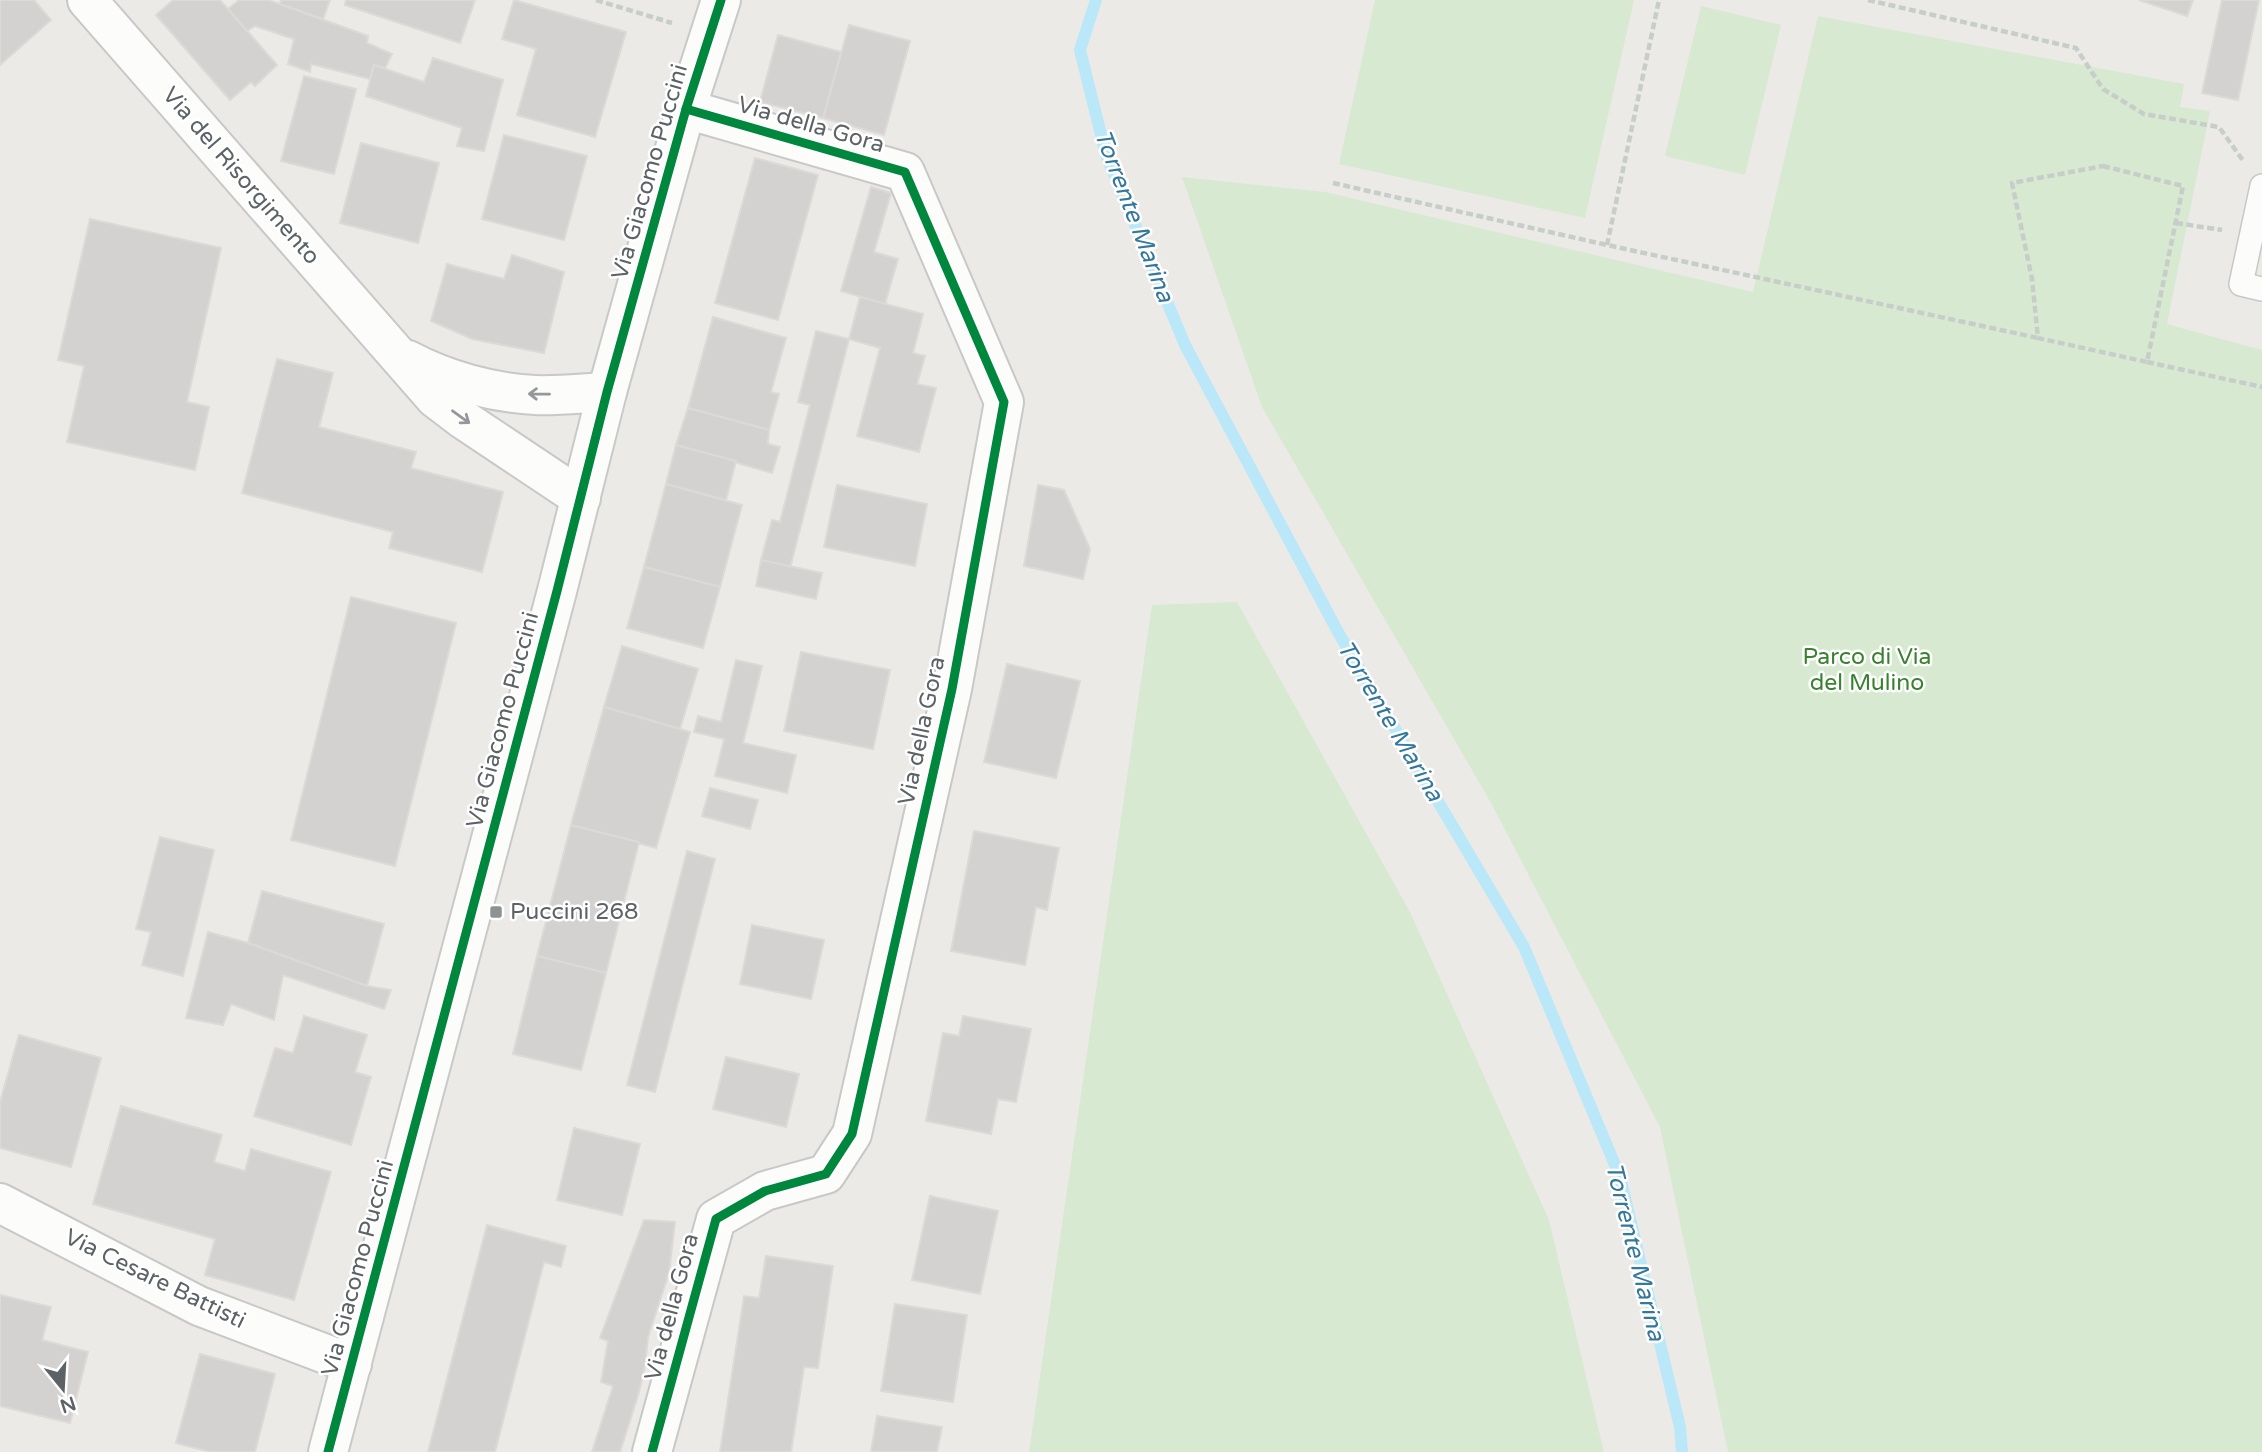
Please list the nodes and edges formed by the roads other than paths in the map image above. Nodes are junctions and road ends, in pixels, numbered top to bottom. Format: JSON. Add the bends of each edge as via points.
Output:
{"nodes":[{"id":1,"x":87,"y":0,"type":"edge"},
{"id":2,"x":716,"y":18,"type":"edge"},
{"id":3,"x":686,"y":110,"type":"junction"},
{"id":4,"x":2261,"y":186,"type":"edge"},
{"id":5,"x":2262,"y":289,"type":"edge"},
{"id":6,"x":394,"y":353,"type":"junction"},
{"id":7,"x":607,"y":392,"type":"junction"},
{"id":8,"x":581,"y":498,"type":"junction"},
{"id":9,"x":0,"y":1203,"type":"edge"},
{"id":10,"x":352,"y":1364,"type":"junction"},
{"id":11,"x":328,"y":1452,"type":"edge"},
{"id":12,"x":652,"y":1452,"type":"edge"}],
"edges":[{"from":1,"to":6,"type":"street","name":"Via del Risorgimento"},
{"from":2,"to":3,"type":"street","name":"Via Giacomo Puccini"},
{"from":3,"to":7,"type":"street","name":"Via Giacomo Puccini"},
{"from":3,"to":12,"type":"street","name":"Via della Gora","via":[[905,172],[1004,402],[952,690],[852,1134],[826,1174],[765,1191],[716,1219]]},
{"from":4,"to":5,"type":"lane","via":[[2241,284]]},
{"from":7,"to":6,"type":"street","name":"Via del Risorgimento","one_way":true,"via":[[535,395],[495,389],[429,371]]},
{"from":6,"to":8,"type":"street","name":"Via del Risorgimento","one_way":true,"via":[[435,398]]},
{"from":7,"to":8,"type":"street","name":"Via Giacomo Puccini"},
{"from":8,"to":10,"type":"street","name":"Via Giacomo Puccini"},
{"from":9,"to":10,"type":"street","name":"Via Cesare Battisti","via":[[199,1306]]},
{"from":10,"to":11,"type":"street","name":"Via Giacomo Puccini"}]}
